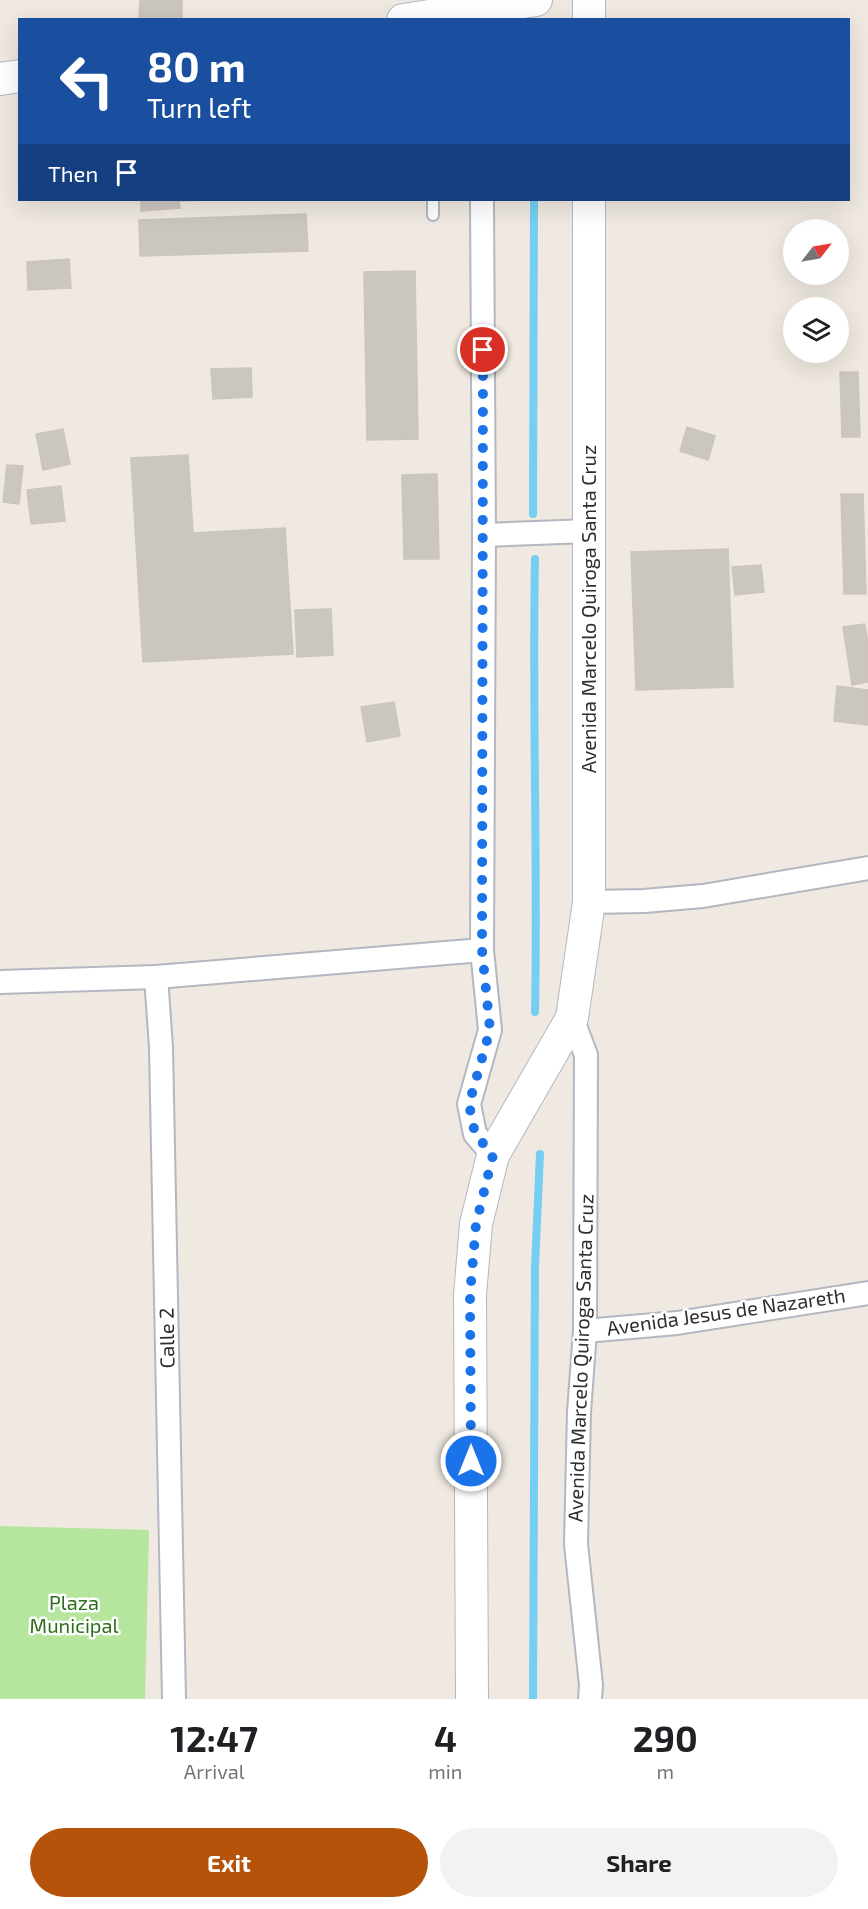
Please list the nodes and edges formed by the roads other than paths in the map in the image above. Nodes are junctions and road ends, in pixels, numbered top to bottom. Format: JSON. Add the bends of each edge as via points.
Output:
{"nodes":[{"id":1,"x":536,"y":0,"type":"edge"},
{"id":2,"x":589,"y":0,"type":"edge"},
{"id":3,"x":482,"y":9,"type":"edge"},
{"id":4,"x":417,"y":18,"type":"edge"},
{"id":5,"x":589,"y":18,"type":"edge"},
{"id":6,"x":18,"y":76,"type":"edge"},
{"id":7,"x":0,"y":79,"type":"edge"},
{"id":8,"x":433,"y":201,"type":"edge"},
{"id":9,"x":482,"y":201,"type":"edge"},
{"id":10,"x":589,"y":201,"type":"edge"},
{"id":11,"x":434,"y":215,"type":"dead end"},
{"id":12,"x":589,"y":531,"type":"junction"},
{"id":13,"x":484,"y":535,"type":"junction"},
{"id":14,"x":868,"y":868,"type":"edge"},
{"id":15,"x":589,"y":902,"type":"junction"},
{"id":16,"x":482,"y":950,"type":"junction"},
{"id":17,"x":156,"y":977,"type":"junction"},
{"id":18,"x":0,"y":982,"type":"edge"},
{"id":19,"x":573,"y":1018,"type":"junction"},
{"id":20,"x":493,"y":1155,"type":"junction"},
{"id":21,"x":868,"y":1293,"type":"edge"},
{"id":22,"x":585,"y":1331,"type":"junction"},
{"id":23,"x":174,"y":1699,"type":"edge"},
{"id":24,"x":472,"y":1699,"type":"edge"},
{"id":25,"x":590,"y":1699,"type":"edge"}],
"edges":[{"from":1,"to":3,"type":"main road"},
{"from":2,"to":5,"type":"main road"},
{"from":3,"to":4,"type":"main road"},
{"from":6,"to":7,"type":"main road"},
{"from":8,"to":11,"type":"lane"},
{"from":9,"to":13,"type":"street"},
{"from":10,"to":12,"type":"main road","name":"Avenida Marcelo Quiroga Santa Cruz"},
{"from":12,"to":13,"type":"street"},
{"from":12,"to":15,"type":"main road","name":"Avenida Marcelo Quiroga Santa Cruz"},
{"from":13,"to":16,"type":"street"},
{"from":14,"to":15,"type":"street","via":[[703,896]]},
{"from":15,"to":19,"type":"main road","name":"Avenida Marcelo Quiroga Santa Cruz"},
{"from":16,"to":17,"type":"street"},
{"from":16,"to":20,"type":"street","via":[[490,1030],[469,1104],[475,1134]]},
{"from":17,"to":18,"type":"street"},
{"from":17,"to":23,"type":"street","name":"Calle 2"},
{"from":19,"to":20,"type":"main road","name":"Avenida Marcelo Quiroga Santa Cruz"},
{"from":19,"to":22,"type":"street","name":"Avenida Marcelo Quiroga Santa Cruz","via":[[586,1055]]},
{"from":20,"to":24,"type":"main road","name":"Avenida Marcelo Quiroga Santa Cruz","via":[[476,1224],[470,1295]]},
{"from":21,"to":22,"type":"street","name":"Avenida Jesus de Nazareth","via":[[676,1323]]},
{"from":22,"to":25,"type":"street","name":"Avenida Marcelo Quiroga Santa Cruz","via":[[576,1544]]}]}
